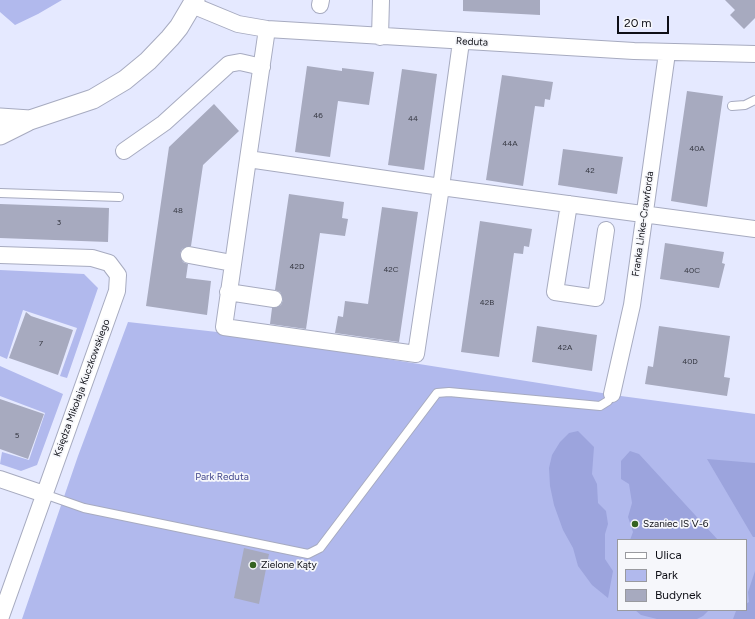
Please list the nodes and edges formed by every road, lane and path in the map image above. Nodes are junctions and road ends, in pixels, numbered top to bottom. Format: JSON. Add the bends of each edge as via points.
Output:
{"nodes":[{"id":1,"x":381,"y":0,"type":"edge"},
{"id":2,"x":194,"y":2,"type":"edge"},
{"id":3,"x":267,"y":29,"type":"junction"},
{"id":4,"x":380,"y":37,"type":"junction"},
{"id":5,"x":461,"y":42,"type":"junction"},
{"id":6,"x":667,"y":52,"type":"junction"},
{"id":7,"x":755,"y":54,"type":"edge"},
{"id":8,"x":262,"y":67,"type":"junction"},
{"id":9,"x":755,"y":100,"type":"edge"},
{"id":10,"x":732,"y":106,"type":"dead end"},
{"id":11,"x":0,"y":118,"type":"edge"},
{"id":12,"x":30,"y":120,"type":"junction"},
{"id":13,"x":0,"y":135,"type":"edge"},
{"id":14,"x":124,"y":151,"type":"dead end"},
{"id":15,"x":248,"y":158,"type":"junction"},
{"id":16,"x":441,"y":187,"type":"junction"},
{"id":17,"x":0,"y":193,"type":"edge"},
{"id":18,"x":119,"y":197,"type":"dead end"},
{"id":19,"x":569,"y":204,"type":"junction"},
{"id":20,"x":609,"y":210,"type":"junction"},
{"id":21,"x":645,"y":214,"type":"junction"},
{"id":22,"x":755,"y":229,"type":"edge"},
{"id":23,"x":606,"y":230,"type":"joint"},
{"id":24,"x":0,"y":255,"type":"edge"},
{"id":25,"x":189,"y":255,"type":"dead end"},
{"id":26,"x":232,"y":263,"type":"junction"},
{"id":27,"x":228,"y":292,"type":"junction"},
{"id":28,"x":274,"y":299,"type":"dead end"},
{"id":29,"x":612,"y":394,"type":"joint"},
{"id":30,"x":0,"y":479,"type":"edge"},
{"id":31,"x":44,"y":494,"type":"junction"},
{"id":32,"x":4,"y":596,"type":"edge"},
{"id":33,"x":0,"y":619,"type":"edge"}],
"edges":[{"from":1,"to":4,"type":"street"},
{"from":2,"to":3,"type":"street","name":"Reduta","via":[[238,24]]},
{"from":2,"to":12,"type":"street","via":[[179,27],[160,49],[125,80],[87,102]]},
{"from":3,"to":4,"type":"street","name":"Reduta"},
{"from":3,"to":8,"type":"street"},
{"from":4,"to":5,"type":"street","name":"Reduta"},
{"from":5,"to":6,"type":"street","name":"Reduta"},
{"from":5,"to":16,"type":"street"},
{"from":6,"to":7,"type":"street","name":"Reduta"},
{"from":6,"to":21,"type":"street","name":"Franka Linke-Crawforda"},
{"from":8,"to":14,"type":"street","via":[[240,62],[229,64],[164,123]]},
{"from":8,"to":15,"type":"street"},
{"from":9,"to":10,"type":"lane","via":[[745,106]]},
{"from":11,"to":12,"type":"street"},
{"from":12,"to":13,"type":"street"},
{"from":15,"to":16,"type":"street"},
{"from":15,"to":26,"type":"street"},
{"from":16,"to":19,"type":"street"},
{"from":16,"to":27,"type":"street","via":[[416,354],[224,327]]},
{"from":17,"to":18,"type":"lane"},
{"from":19,"to":20,"type":"street"},
{"from":19,"to":23,"type":"street","via":[[555,292],[596,298]]},
{"from":20,"to":21,"type":"street"},
{"from":20,"to":23,"type":"lane"},
{"from":21,"to":22,"type":"street"},
{"from":21,"to":29,"type":"street","name":"Franka Linke-Crawforda","via":[[632,305]]},
{"from":24,"to":31,"type":"street","name":"Księdza Mikołaja Kuczkowskiego","via":[[92,258],[109,263],[118,275],[117,291]]},
{"from":25,"to":26,"type":"street"},
{"from":26,"to":27,"type":"street"},
{"from":27,"to":28,"type":"street"},
{"from":29,"to":31,"type":"lane","via":[[608,402],[600,406],[437,393],[320,548],[308,554],[84,508]]},
{"from":30,"to":31,"type":"street"},
{"from":31,"to":32,"type":"street","name":"Księdza Mikołaja Kuczkowskiego"},
{"from":32,"to":33,"type":"street","name":"Księdza Mikołaja Kuczkowskiego"}]}
